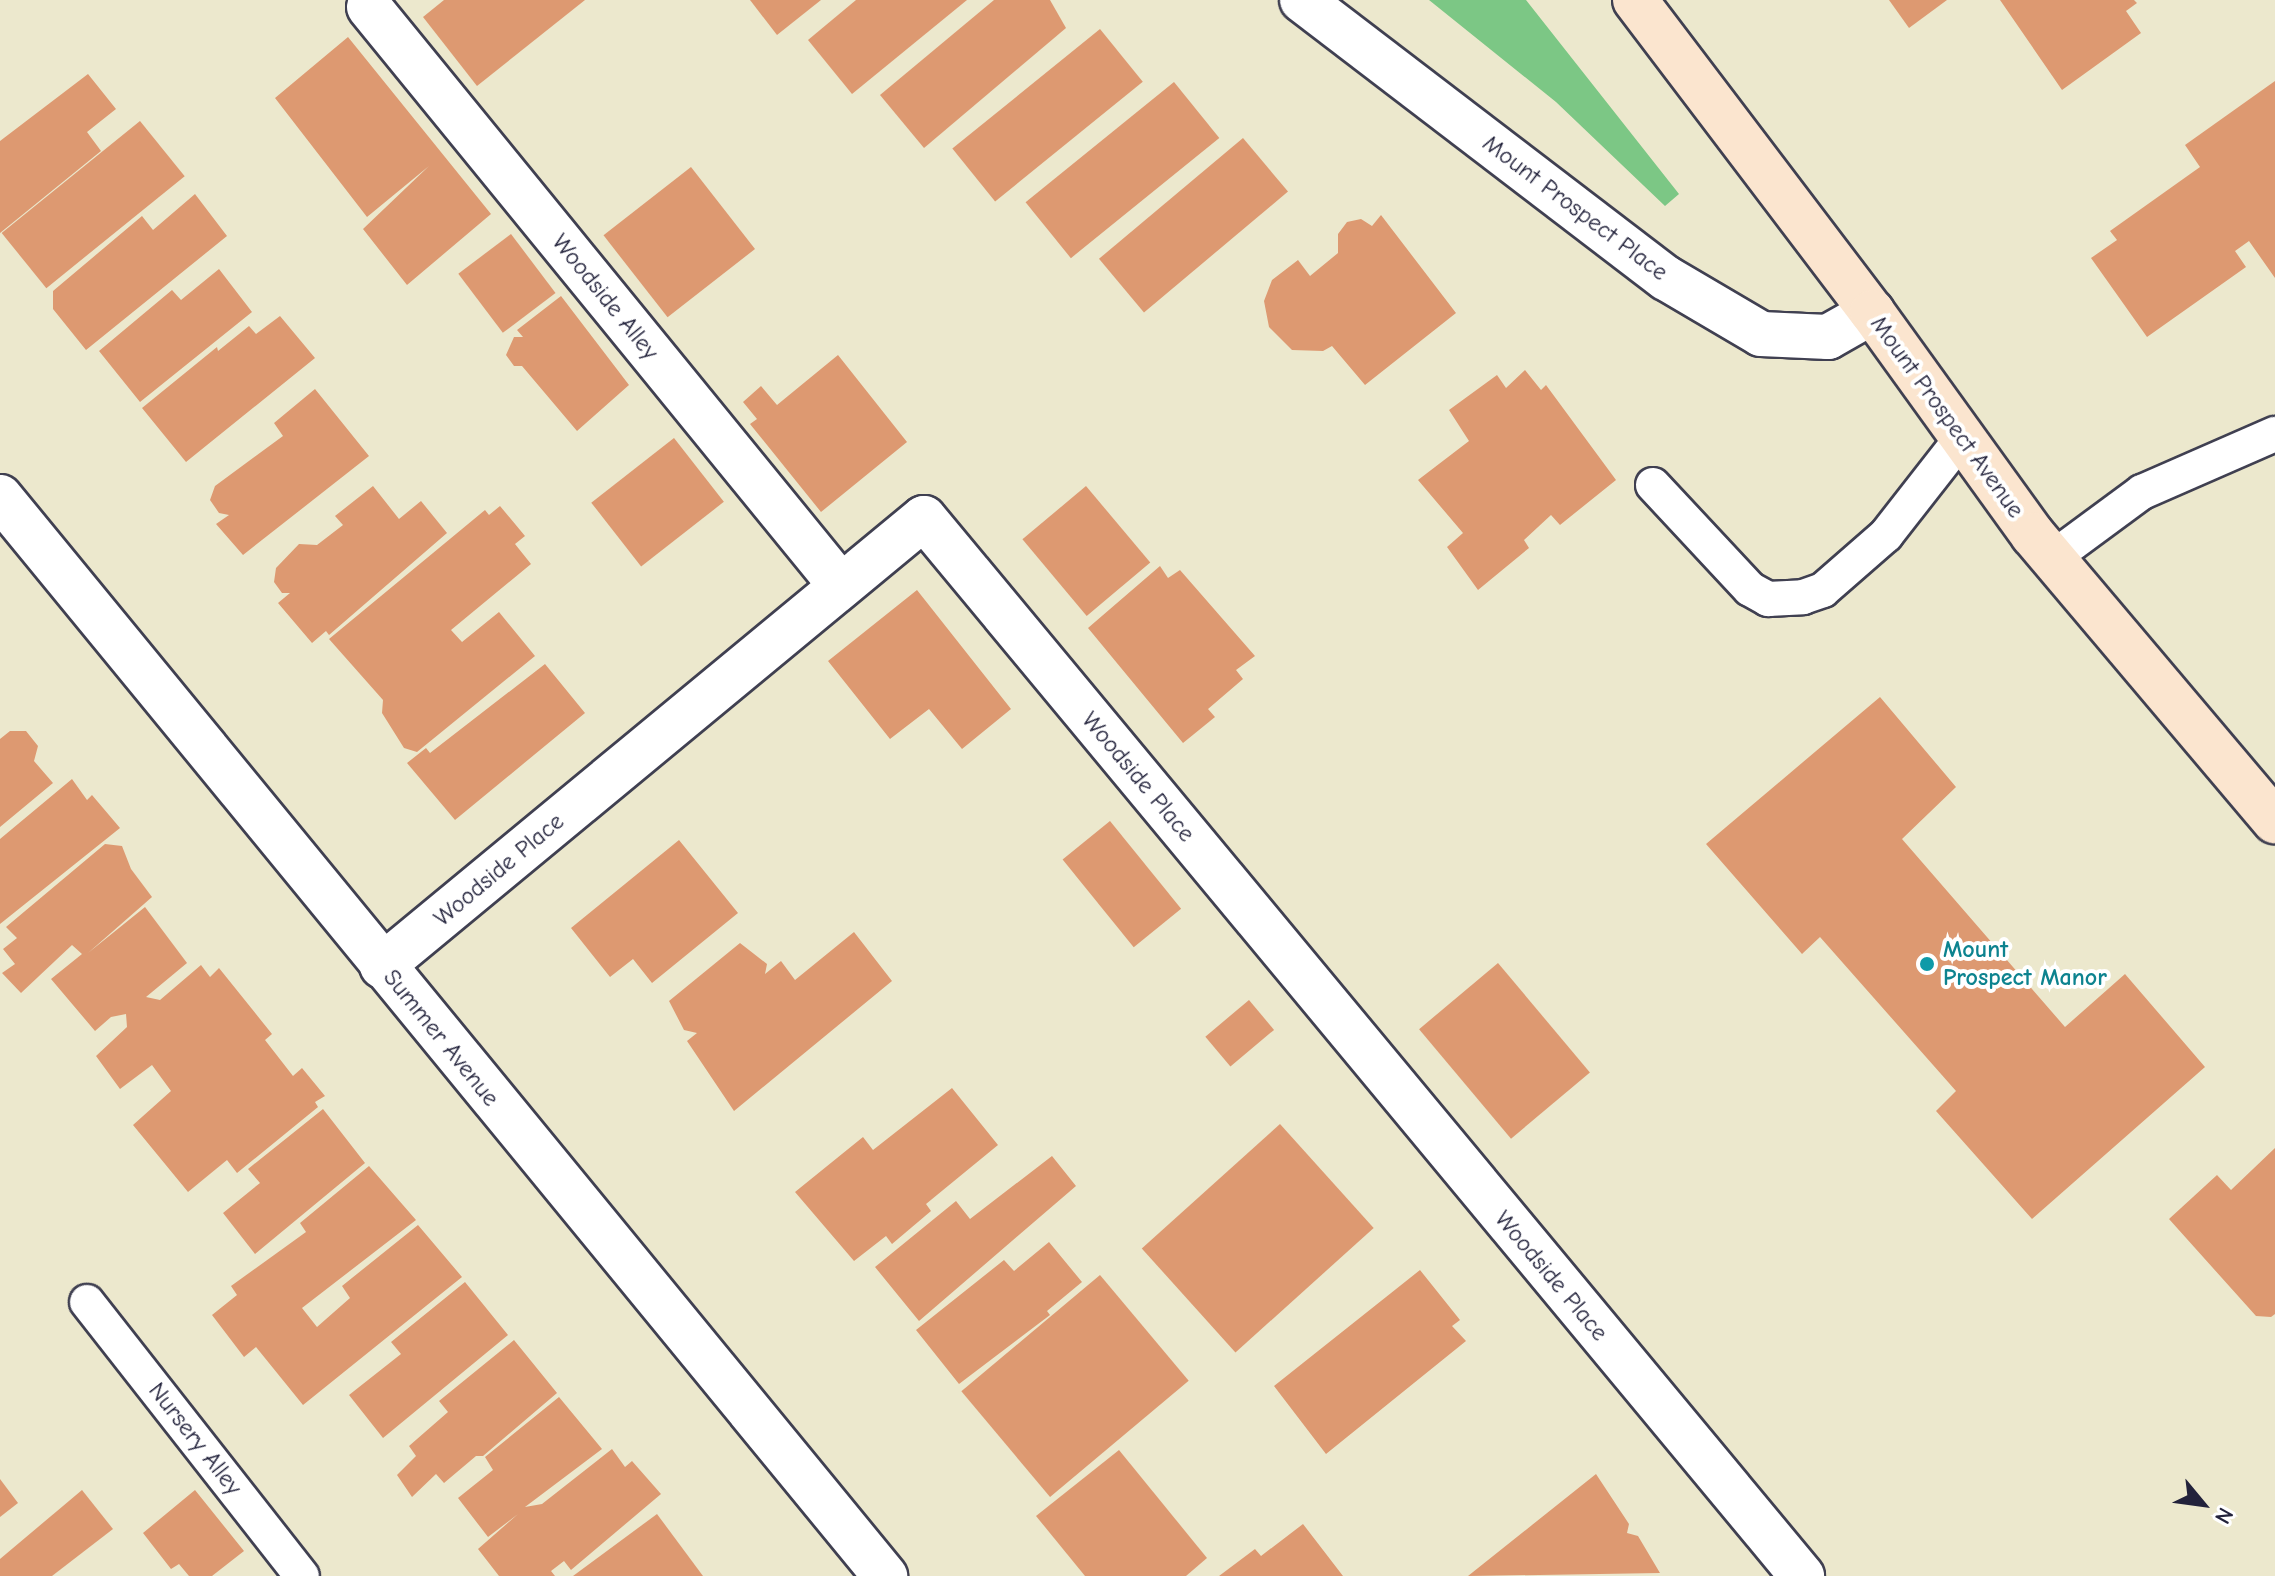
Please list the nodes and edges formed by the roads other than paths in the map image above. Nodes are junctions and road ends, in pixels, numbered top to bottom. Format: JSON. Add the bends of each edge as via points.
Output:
{"nodes":[{"id":1,"x":1302,"y":0,"type":"edge"},
{"id":2,"x":1635,"y":0,"type":"edge"},
{"id":3,"x":369,"y":7,"type":"dead end"},
{"id":4,"x":1872,"y":312,"type":"junction"},
{"id":5,"x":2275,"y":434,"type":"edge"},
{"id":6,"x":1961,"y":439,"type":"junction"},
{"id":7,"x":1653,"y":485,"type":"dead end"},
{"id":8,"x":0,"y":497,"type":"edge"},
{"id":9,"x":2051,"y":559,"type":"junction"},
{"id":10,"x":841,"y":586,"type":"junction"},
{"id":11,"x":2275,"y":821,"type":"edge"},
{"id":12,"x":382,"y":966,"type":"junction"},
{"id":13,"x":87,"y":1302,"type":"dead end"},
{"id":14,"x":302,"y":1576,"type":"edge"},
{"id":15,"x":885,"y":1576,"type":"edge"},
{"id":16,"x":1802,"y":1576,"type":"edge"}],
"edges":[{"from":1,"to":4,"type":"street","name":"Mount Prospect Place","via":[[1666,278],[1761,334],[1828,337]]},
{"from":2,"to":4,"type":"main road","name":"Mount Prospect Avenue"},
{"from":3,"to":10,"type":"street","name":"Woodside Alley"},
{"from":4,"to":6,"type":"main road","name":"Mount Prospect Avenue"},
{"from":5,"to":9,"type":"lane","via":[[2142,492]]},
{"from":6,"to":7,"type":"lane","via":[[1886,535],[1823,590],[1803,597],[1768,599],[1750,589]]},
{"from":6,"to":9,"type":"main road","name":"Mount Prospect Avenue"},
{"from":8,"to":12,"type":"street","name":"Summer Avenue"},
{"from":9,"to":11,"type":"main road","name":"Mount Prospect Avenue"},
{"from":10,"to":12,"type":"street","name":"Woodside Place"},
{"from":10,"to":16,"type":"street","name":"Woodside Place","via":[[924,518]]},
{"from":12,"to":15,"type":"street","name":"Summer Avenue"},
{"from":13,"to":14,"type":"lane","name":"Nursery Alley"}]}
